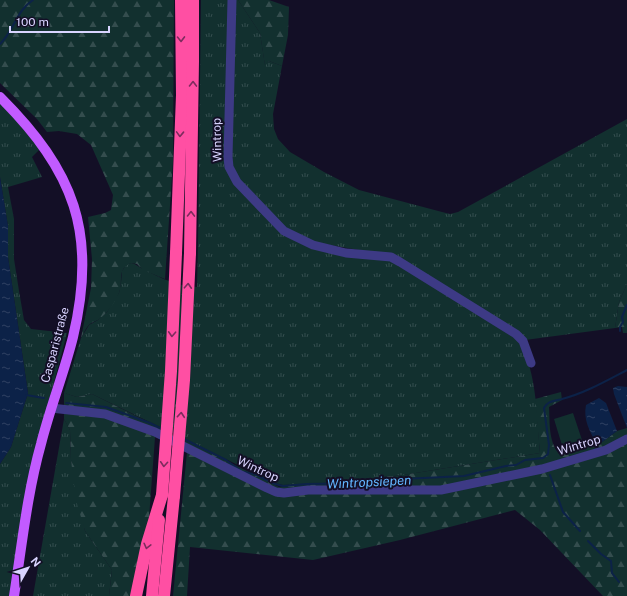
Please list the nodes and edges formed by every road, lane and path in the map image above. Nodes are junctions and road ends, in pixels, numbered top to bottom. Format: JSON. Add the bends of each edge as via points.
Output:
{"nodes":[{"id":1,"x":180,"y":0,"type":"edge"},
{"id":2,"x":193,"y":0,"type":"edge"},
{"id":3,"x":232,"y":0,"type":"edge"},
{"id":4,"x":0,"y":97,"type":"edge"},
{"id":5,"x":531,"y":363,"type":"dead end"},
{"id":6,"x":51,"y":408,"type":"junction"},
{"id":7,"x":627,"y":439,"type":"edge"},
{"id":8,"x":162,"y":495,"type":"junction"},
{"id":9,"x":14,"y":596,"type":"edge"},
{"id":10,"x":136,"y":596,"type":"edge"},
{"id":11,"x":152,"y":596,"type":"edge"},
{"id":12,"x":164,"y":596,"type":"edge"}],
"edges":[{"from":1,"to":8,"type":"highway","one_way":true,"bridge":true,"via":[[182,95],[171,371]]},
{"from":12,"to":2,"type":"highway","one_way":true,"bridge":true,"via":[[184,380],[190,253]]},
{"from":3,"to":5,"type":"street","name":"Wintrop","via":[[228,157],[229,167],[237,182],[279,226],[306,243],[346,253],[390,257],[400,262],[516,334],[522,341]]},
{"from":4,"to":6,"type":"main road","name":"Casparistraße","via":[[36,136],[59,171],[75,210],[83,246],[84,268],[79,310]]},
{"from":6,"to":7,"type":"street","name":"Wintrop","via":[[105,414],[130,423],[154,432],[267,488],[284,493],[308,490],[440,490],[542,469],[606,450]]},
{"from":6,"to":9,"type":"main road","name":"Casparistraße","via":[[35,465]]},
{"from":8,"to":10,"type":"highway","one_way":true,"via":[[147,544]]},
{"from":8,"to":11,"type":"highway"}]}
